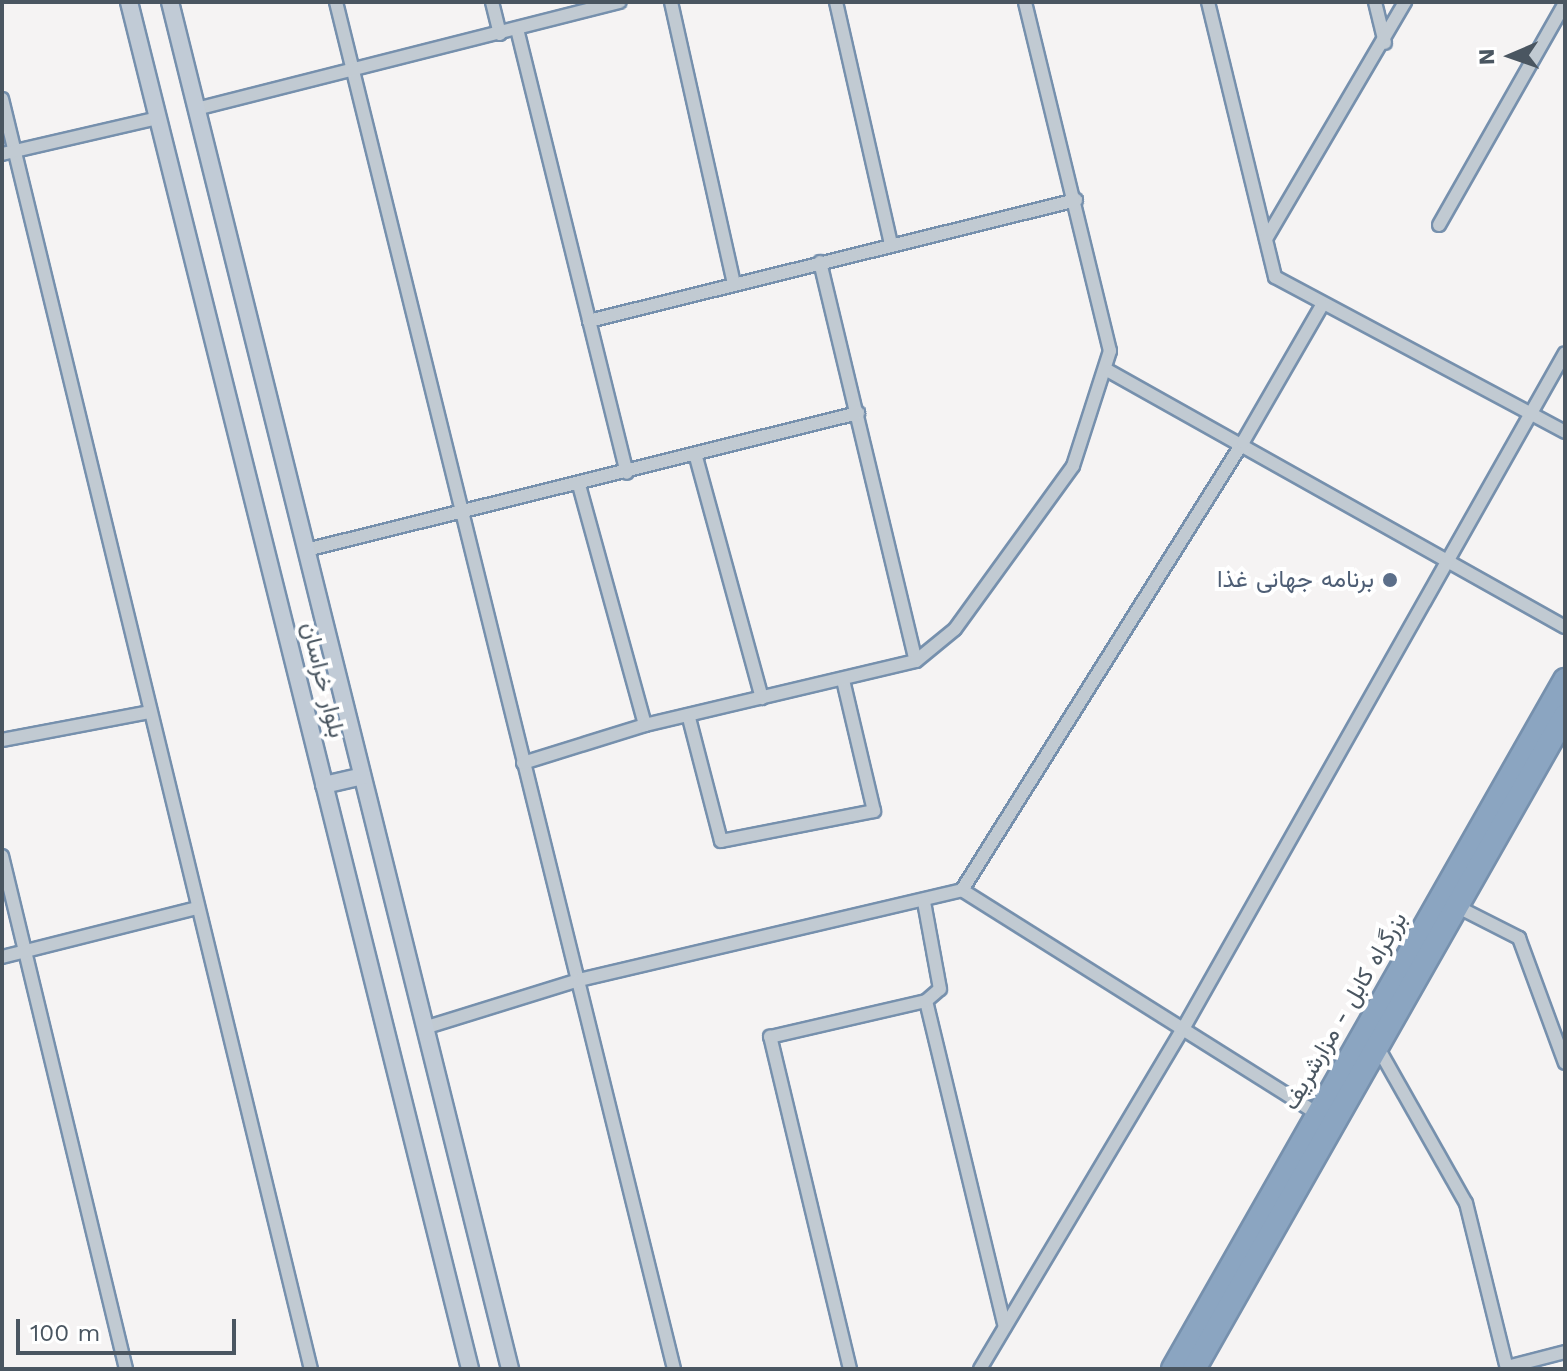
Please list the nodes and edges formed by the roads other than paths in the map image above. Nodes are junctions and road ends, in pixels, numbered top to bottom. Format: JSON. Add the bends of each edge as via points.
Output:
{"nodes":[{"id":1,"x":129,"y":2,"type":"edge"},
{"id":2,"x":170,"y":2,"type":"edge"},
{"id":3,"x":336,"y":2,"type":"edge"},
{"id":4,"x":492,"y":2,"type":"edge"},
{"id":5,"x":620,"y":2,"type":"edge"},
{"id":6,"x":671,"y":2,"type":"edge"},
{"id":7,"x":836,"y":2,"type":"edge"},
{"id":8,"x":1025,"y":2,"type":"edge"},
{"id":9,"x":1208,"y":2,"type":"edge"},
{"id":10,"x":1375,"y":2,"type":"edge"},
{"id":11,"x":1405,"y":2,"type":"edge"},
{"id":12,"x":1565,"y":3,"type":"edge"},
{"id":13,"x":517,"y":29,"type":"junction"},
{"id":14,"x":500,"y":34,"type":"junction"},
{"id":15,"x":1385,"y":43,"type":"junction"},
{"id":16,"x":353,"y":72,"type":"junction"},
{"id":17,"x":2,"y":99,"type":"edge"},
{"id":18,"x":196,"y":109,"type":"junction"},
{"id":19,"x":158,"y":118,"type":"junction"},
{"id":20,"x":8,"y":152,"type":"edge"},
{"id":21,"x":1076,"y":200,"type":"junction"},
{"id":22,"x":1439,"y":225,"type":"dead end"},
{"id":23,"x":1266,"y":239,"type":"junction"},
{"id":24,"x":891,"y":244,"type":"junction"},
{"id":25,"x":820,"y":262,"type":"junction"},
{"id":26,"x":734,"y":283,"type":"junction"},
{"id":27,"x":1322,"y":305,"type":"junction"},
{"id":28,"x":589,"y":321,"type":"junction"},
{"id":29,"x":1565,"y":353,"type":"edge"},
{"id":30,"x":1107,"y":370,"type":"junction"},
{"id":31,"x":1531,"y":412,"type":"junction"},
{"id":32,"x":858,"y":413,"type":"junction"},
{"id":33,"x":1565,"y":432,"type":"edge"},
{"id":34,"x":1243,"y":442,"type":"junction"},
{"id":35,"x":696,"y":457,"type":"junction"},
{"id":36,"x":627,"y":473,"type":"junction"},
{"id":37,"x":579,"y":485,"type":"junction"},
{"id":38,"x":462,"y":513,"type":"junction"},
{"id":39,"x":306,"y":550,"type":"junction"},
{"id":40,"x":1450,"y":561,"type":"junction"},
{"id":41,"x":1565,"y":627,"type":"edge"},
{"id":42,"x":916,"y":661,"type":"junction"},
{"id":43,"x":843,"y":680,"type":"junction"},
{"id":44,"x":1565,"y":680,"type":"edge"},
{"id":45,"x":762,"y":698,"type":"junction"},
{"id":46,"x":150,"y":712,"type":"junction"},
{"id":47,"x":1565,"y":716,"type":"edge"},
{"id":48,"x":689,"y":718,"type":"junction"},
{"id":49,"x":645,"y":725,"type":"junction"},
{"id":50,"x":2,"y":740,"type":"edge"},
{"id":51,"x":523,"y":763,"type":"junction"},
{"id":52,"x":362,"y":776,"type":"junction"},
{"id":53,"x":324,"y":785,"type":"junction"},
{"id":54,"x":2,"y":856,"type":"edge"},
{"id":55,"x":962,"y":890,"type":"junction"},
{"id":56,"x":924,"y":902,"type":"junction"},
{"id":57,"x":1456,"y":906,"type":"junction"},
{"id":58,"x":197,"y":908,"type":"junction"},
{"id":59,"x":24,"y":951,"type":"junction"},
{"id":60,"x":2,"y":957,"type":"edge"},
{"id":61,"x":579,"y":980,"type":"junction"},
{"id":62,"x":926,"y":1001,"type":"junction"},
{"id":63,"x":424,"y":1028,"type":"junction"},
{"id":64,"x":1183,"y":1029,"type":"junction"},
{"id":65,"x":1377,"y":1046,"type":"junction"},
{"id":66,"x":1565,"y":1063,"type":"edge"},
{"id":67,"x":1316,"y":1113,"type":"junction"},
{"id":68,"x":1005,"y":1327,"type":"junction"},
{"id":69,"x":1565,"y":1352,"type":"edge"},
{"id":70,"x":1507,"y":1368,"type":"edge"},
{"id":71,"x":126,"y":1369,"type":"edge"},
{"id":72,"x":311,"y":1369,"type":"edge"},
{"id":73,"x":470,"y":1369,"type":"edge"},
{"id":74,"x":510,"y":1369,"type":"edge"},
{"id":75,"x":674,"y":1369,"type":"edge"},
{"id":76,"x":850,"y":1369,"type":"edge"},
{"id":77,"x":980,"y":1369,"type":"edge"},
{"id":78,"x":1173,"y":1369,"type":"edge"},
{"id":79,"x":1194,"y":1369,"type":"edge"}],
"edges":[{"from":1,"to":19,"type":"main road","name":"بلوار خراسان"},
{"from":2,"to":18,"type":"main road","name":"بلوار خراسان"},
{"from":3,"to":16,"type":"street"},
{"from":4,"to":14,"type":"street"},
{"from":5,"to":13,"type":"street"},
{"from":6,"to":26,"type":"street"},
{"from":7,"to":24,"type":"street"},
{"from":8,"to":21,"type":"street"},
{"from":9,"to":23,"type":"street"},
{"from":10,"to":15,"type":"street"},
{"from":11,"to":15,"type":"street"},
{"from":12,"to":22,"type":"street"},
{"from":13,"to":14,"type":"street"},
{"from":13,"to":28,"type":"street"},
{"from":14,"to":16,"type":"street"},
{"from":15,"to":23,"type":"street"},
{"from":16,"to":18,"type":"street"},
{"from":16,"to":38,"type":"street"},
{"from":17,"to":20,"type":"street"},
{"from":18,"to":39,"type":"main road","name":"بلوار خراسان"},
{"from":19,"to":20,"type":"street"},
{"from":19,"to":53,"type":"main road","name":"بلوار خراسان"},
{"from":20,"to":46,"type":"street"},
{"from":21,"to":24,"type":"street"},
{"from":21,"to":30,"type":"street","via":[[1110,351]]},
{"from":23,"to":27,"type":"street","via":[[1275,277]]},
{"from":24,"to":25,"type":"street"},
{"from":25,"to":26,"type":"street"},
{"from":25,"to":32,"type":"street"},
{"from":26,"to":28,"type":"street"},
{"from":27,"to":31,"type":"street"},
{"from":27,"to":34,"type":"street"},
{"from":28,"to":36,"type":"street"},
{"from":29,"to":31,"type":"street"},
{"from":30,"to":34,"type":"street"},
{"from":30,"to":42,"type":"street","via":[[1073,466],[955,629]]},
{"from":31,"to":33,"type":"street"},
{"from":31,"to":40,"type":"street"},
{"from":32,"to":35,"type":"street"},
{"from":32,"to":42,"type":"street"},
{"from":34,"to":40,"type":"street"},
{"from":34,"to":55,"type":"street"},
{"from":35,"to":36,"type":"street"},
{"from":35,"to":45,"type":"street"},
{"from":36,"to":37,"type":"street"},
{"from":37,"to":38,"type":"street"},
{"from":37,"to":49,"type":"street"},
{"from":38,"to":39,"type":"street"},
{"from":38,"to":51,"type":"street"},
{"from":39,"to":52,"type":"main road","name":"بلوار خراسان"},
{"from":40,"to":41,"type":"street"},
{"from":40,"to":64,"type":"street"},
{"from":42,"to":43,"type":"street"},
{"from":43,"to":45,"type":"street"},
{"from":43,"to":48,"type":"street","via":[[874,811],[721,841]]},
{"from":44,"to":67,"type":"highway","name":"بزرگراه کابل - مزارشریف"},
{"from":45,"to":48,"type":"street"},
{"from":46,"to":50,"type":"street"},
{"from":46,"to":58,"type":"street"},
{"from":47,"to":57,"type":"highway","name":"بزرگراه کابل - مزارشریف"},
{"from":48,"to":49,"type":"street"},
{"from":49,"to":51,"type":"street"},
{"from":51,"to":61,"type":"street"},
{"from":52,"to":53,"type":"main road"},
{"from":52,"to":63,"type":"main road","name":"بلوار خراسان"},
{"from":53,"to":73,"type":"main road","name":"بلوار خراسان"},
{"from":54,"to":59,"type":"street"},
{"from":55,"to":56,"type":"street"},
{"from":55,"to":64,"type":"street"},
{"from":56,"to":61,"type":"street"},
{"from":56,"to":62,"type":"street","via":[[940,989]]},
{"from":57,"to":65,"type":"highway","name":"بزرگراه کابل - مزارشریف"},
{"from":57,"to":66,"type":"street","via":[[1519,938]]},
{"from":58,"to":59,"type":"street"},
{"from":58,"to":72,"type":"street"},
{"from":59,"to":60,"type":"street"},
{"from":59,"to":71,"type":"street"},
{"from":61,"to":63,"type":"street"},
{"from":61,"to":75,"type":"street"},
{"from":62,"to":68,"type":"street"},
{"from":62,"to":76,"type":"street","via":[[770,1037]]},
{"from":63,"to":74,"type":"main road","name":"بلوار خراسان"},
{"from":64,"to":67,"type":"street"},
{"from":64,"to":68,"type":"street"},
{"from":65,"to":70,"type":"street","via":[[1466,1203]]},
{"from":65,"to":79,"type":"highway","name":"بزرگراه کابل - مزارشریف"},
{"from":67,"to":78,"type":"highway","name":"بزرگراه کابل - مزارشریف"},
{"from":68,"to":77,"type":"street"},
{"from":69,"to":70,"type":"street"}]}
